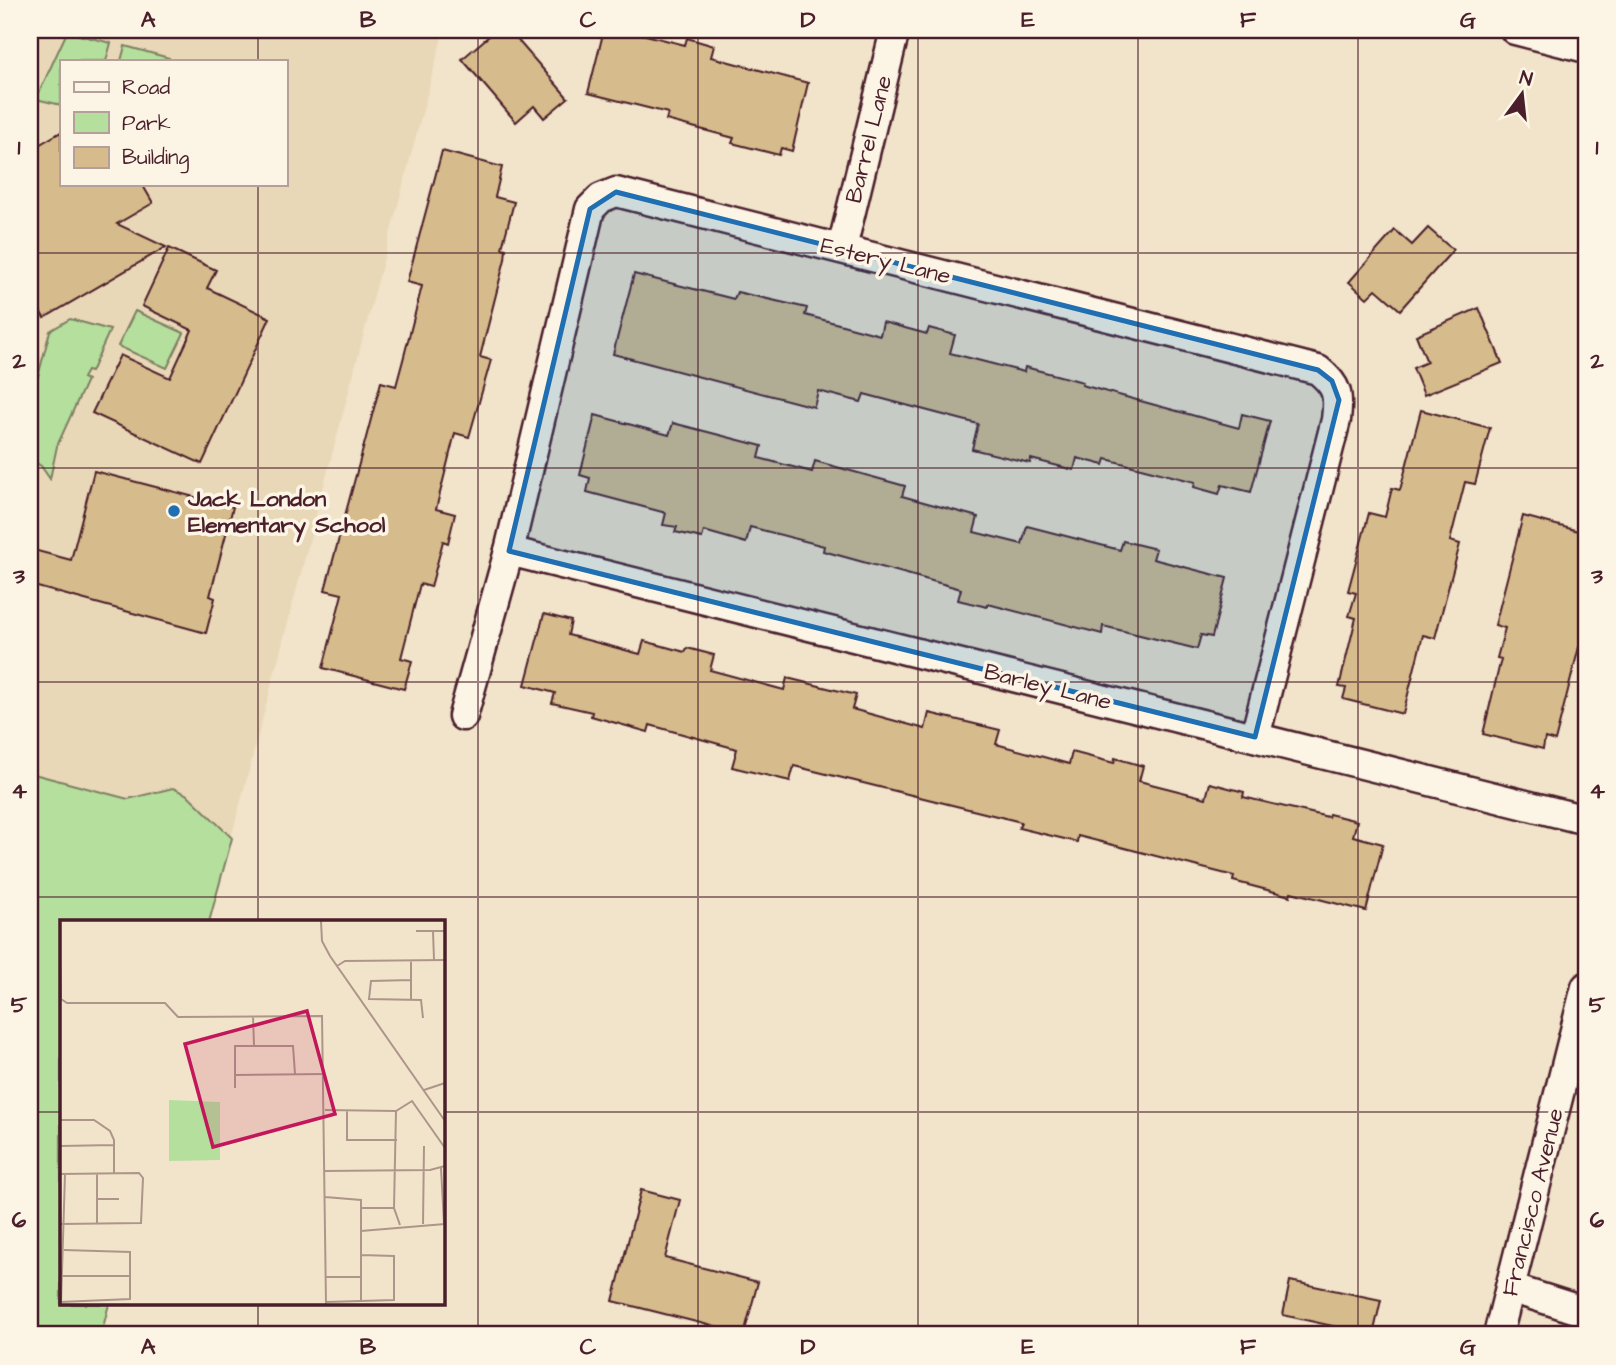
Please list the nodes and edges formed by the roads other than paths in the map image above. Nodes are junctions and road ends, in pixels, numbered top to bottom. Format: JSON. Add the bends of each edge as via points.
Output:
{"nodes":[{"id":1,"x":895,"y":30,"type":"edge"},
{"id":2,"x":1515,"y":30,"type":"edge"},
{"id":3,"x":1586,"y":48,"type":"edge"},
{"id":4,"x":842,"y":248,"type":"junction"},
{"id":5,"x":509,"y":551,"type":"junction"},
{"id":6,"x":464,"y":716,"type":"dead end"},
{"id":7,"x":1255,"y":737,"type":"junction"},
{"id":8,"x":1586,"y":820,"type":"edge"},
{"id":9,"x":1586,"y":987,"type":"edge"},
{"id":10,"x":1510,"y":1288,"type":"junction"},
{"id":11,"x":1586,"y":1312,"type":"edge"},
{"id":12,"x":1499,"y":1335,"type":"edge"}],
"edges":[{"from":1,"to":4,"type":"street","name":"Barrel Lane"},
{"from":2,"to":3,"type":"street"},
{"from":4,"to":5,"type":"street","name":"Estery Lane","via":[[616,192],[601,198],[590,209]]},
{"from":4,"to":7,"type":"street","name":"Estery Lane","via":[[1318,370],[1332,381],[1339,400],[1336,420]]},
{"from":5,"to":6,"type":"street","name":"Estery Lane"},
{"from":5,"to":7,"type":"street","name":"Barley Lane"},
{"from":7,"to":8,"type":"street","name":"Barley Lane"},
{"from":9,"to":10,"type":"street","name":"Francisco Avenue"},
{"from":10,"to":11,"type":"street"},
{"from":10,"to":12,"type":"street","name":"Francisco Avenue"}]}
